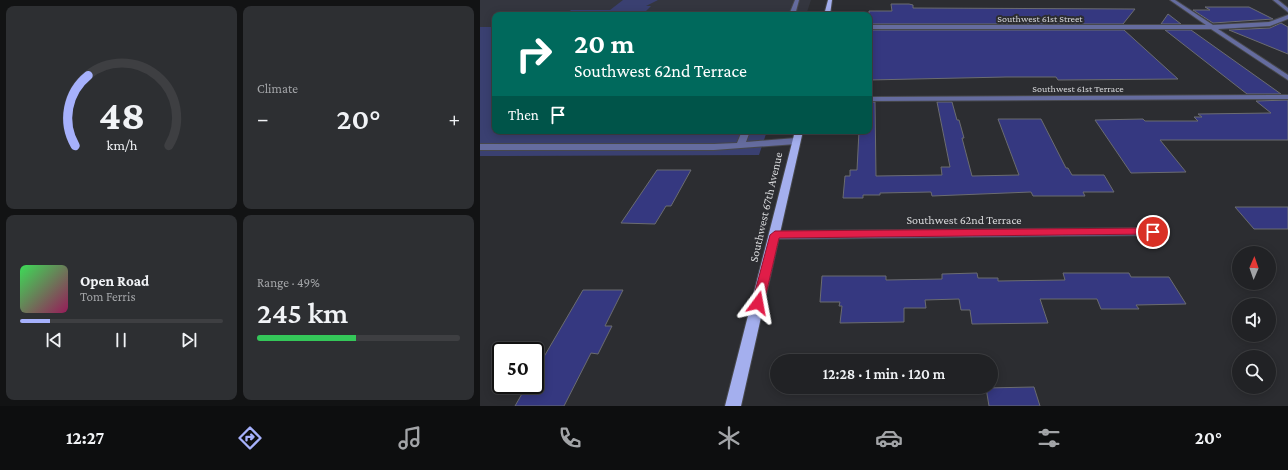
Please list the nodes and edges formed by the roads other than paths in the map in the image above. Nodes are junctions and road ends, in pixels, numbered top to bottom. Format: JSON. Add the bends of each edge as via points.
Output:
{"nodes":[{"id":1,"x":798,"y":0,"type":"edge"},
{"id":2,"x":830,"y":0,"type":"edge"},
{"id":3,"x":1172,"y":0,"type":"edge"},
{"id":4,"x":1275,"y":0,"type":"edge"},
{"id":5,"x":1288,"y":10,"type":"edge"},
{"id":6,"x":793,"y":12,"type":"edge"},
{"id":7,"x":828,"y":12,"type":"edge"},
{"id":8,"x":1288,"y":17,"type":"edge"},
{"id":9,"x":1212,"y":27,"type":"junction"},
{"id":10,"x":872,"y":28,"type":"edge"},
{"id":11,"x":1288,"y":78,"type":"edge"},
{"id":12,"x":1288,"y":97,"type":"edge"},
{"id":13,"x":872,"y":98,"type":"edge"},
{"id":14,"x":745,"y":134,"type":"edge"},
{"id":15,"x":798,"y":136,"type":"edge"},
{"id":16,"x":741,"y":144,"type":"junction"},
{"id":17,"x":480,"y":147,"type":"edge"},
{"id":18,"x":1153,"y":232,"type":"dead end"},
{"id":19,"x":775,"y":235,"type":"junction"},
{"id":20,"x":733,"y":406,"type":"edge"}],
"edges":[{"from":1,"to":6,"type":"street"},
{"from":2,"to":7,"type":"main road"},
{"from":3,"to":9,"type":"street"},
{"from":4,"to":5,"type":"street"},
{"from":8,"to":9,"type":"street","name":"Southwest 61st Street","via":[[1270,24]]},
{"from":9,"to":10,"type":"street","name":"Southwest 61st Street"},
{"from":9,"to":11,"type":"street"},
{"from":12,"to":13,"type":"street","name":"Southwest 61st Terrace"},
{"from":14,"to":16,"type":"street"},
{"from":15,"to":16,"type":"street"},
{"from":15,"to":19,"type":"main road","name":"Southwest 67th Avenue"},
{"from":16,"to":17,"type":"street","via":[[707,147]]},
{"from":18,"to":19,"type":"street","name":"Southwest 62nd Terrace"},
{"from":19,"to":20,"type":"main road","name":"Southwest 67th Avenue"}]}
